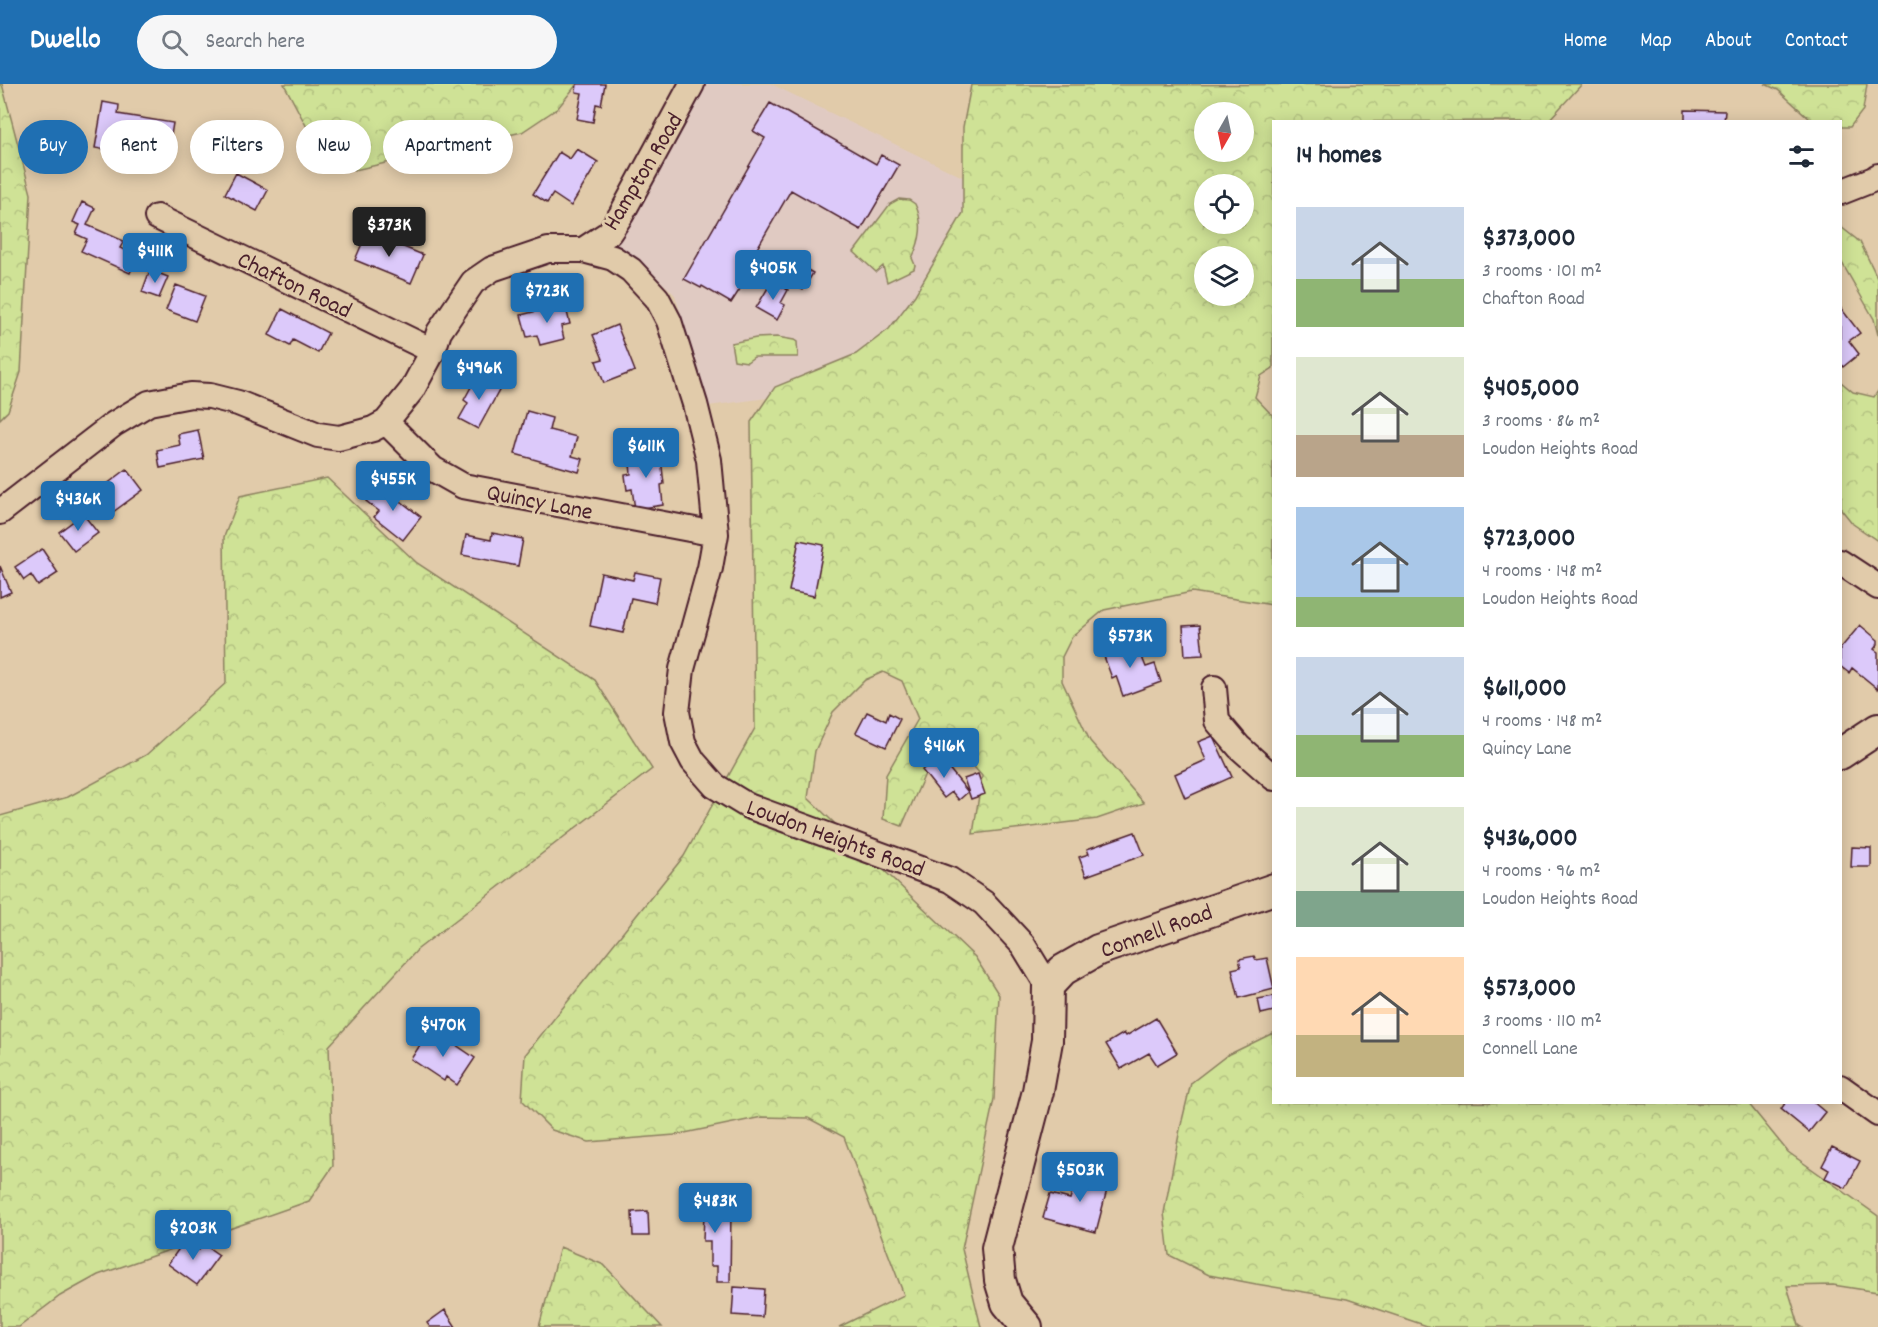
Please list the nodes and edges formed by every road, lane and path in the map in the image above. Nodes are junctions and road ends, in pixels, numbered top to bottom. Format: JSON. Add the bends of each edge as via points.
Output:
{"nodes":[{"id":1,"x":692,"y":84,"type":"edge"},
{"id":2,"x":1878,"y":176,"type":"edge"},
{"id":3,"x":1842,"y":192,"type":"edge"},
{"id":4,"x":157,"y":217,"type":"dead end"},
{"id":5,"x":583,"y":250,"type":"junction"},
{"id":6,"x":433,"y":351,"type":"junction"},
{"id":7,"x":386,"y":422,"type":"junction"},
{"id":8,"x":0,"y":512,"type":"edge"},
{"id":9,"x":716,"y":534,"type":"junction"},
{"id":10,"x":1842,"y":563,"type":"edge"},
{"id":11,"x":1878,"y":587,"type":"edge"},
{"id":12,"x":1214,"y":688,"type":"dead end"},
{"id":13,"x":1878,"y":729,"type":"edge"},
{"id":14,"x":1842,"y":753,"type":"edge"},
{"id":15,"x":1272,"y":776,"type":"edge"},
{"id":16,"x":1272,"y":889,"type":"edge"},
{"id":17,"x":1048,"y":986,"type":"junction"},
{"id":18,"x":1842,"y":1088,"type":"edge"},
{"id":19,"x":1878,"y":1114,"type":"edge"},
{"id":20,"x":1027,"y":1327,"type":"edge"}],
"edges":[{"from":1,"to":5,"type":"street","name":"Hampton Road","via":[[615,224]]},
{"from":2,"to":3,"type":"street"},
{"from":4,"to":6,"type":"street","name":"Chafton Road"},
{"from":5,"to":6,"type":"street","name":"Loudon Heights Road","via":[[548,250],[492,269],[473,282],[439,332]]},
{"from":5,"to":9,"type":"street","name":"Loudon Heights Road","via":[[613,258],[631,270],[657,298],[669,321],[709,460]]},
{"from":6,"to":7,"type":"street","name":"Loudon Heights Road","via":[[412,390]]},
{"from":7,"to":8,"type":"street","name":"Loudon Heights Road","via":[[339,438],[318,435],[210,396],[191,395],[149,404],[114,424]]},
{"from":7,"to":9,"type":"street","name":"Quincy Lane","via":[[433,469],[463,486]]},
{"from":9,"to":17,"type":"street","name":"Loudon Heights Road","via":[[682,669],[678,701],[683,742],[693,762],[715,786],[748,807],[950,880],[984,903],[1008,928]]},
{"from":10,"to":11,"type":"street"},
{"from":12,"to":15,"type":"street","via":[[1216,721]]},
{"from":13,"to":14,"type":"main road"},
{"from":16,"to":17,"type":"main road","name":"Connell Road","via":[[1098,950],[1063,970]]},
{"from":17,"to":20,"type":"main road","via":[[1047,1041],[1038,1091],[997,1248],[1007,1303]]},
{"from":18,"to":19,"type":"street"}]}
